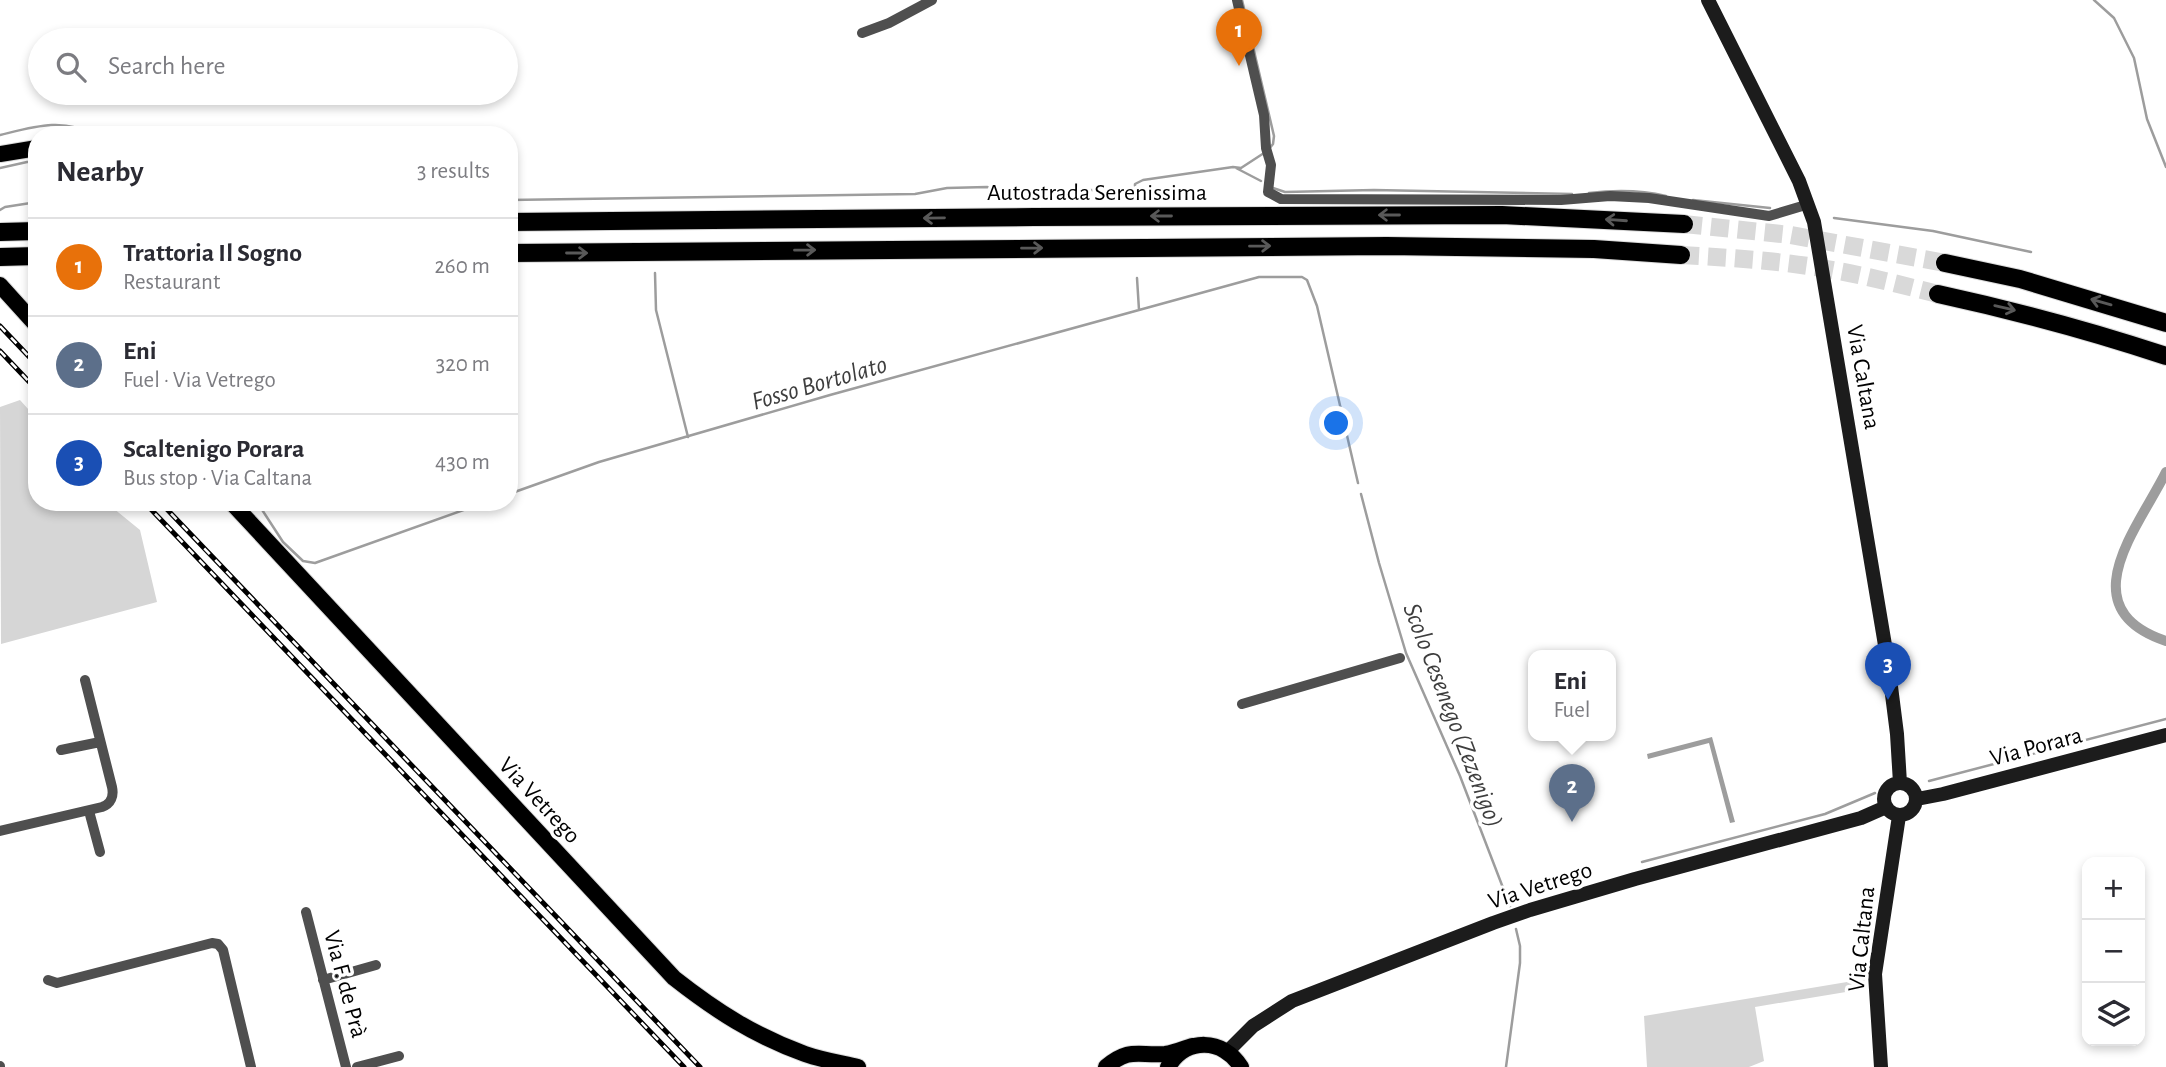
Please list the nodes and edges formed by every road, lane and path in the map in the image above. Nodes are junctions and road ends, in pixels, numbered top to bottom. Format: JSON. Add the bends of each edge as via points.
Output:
{"nodes":[{"id":1,"x":932,"y":0,"type":"edge"},
{"id":2,"x":1237,"y":0,"type":"edge"},
{"id":3,"x":1708,"y":0,"type":"edge"},
{"id":4,"x":862,"y":33,"type":"dead end"},
{"id":5,"x":28,"y":149,"type":"edge"},
{"id":6,"x":0,"y":154,"type":"edge"},
{"id":7,"x":1809,"y":204,"type":"junction"},
{"id":8,"x":518,"y":222,"type":"edge"},
{"id":9,"x":1684,"y":224,"type":"tunnel mouth"},
{"id":10,"x":28,"y":231,"type":"edge"},
{"id":11,"x":0,"y":232,"type":"edge"},
{"id":12,"x":518,"y":253,"type":"edge"},
{"id":13,"x":1681,"y":255,"type":"tunnel mouth"},
{"id":14,"x":28,"y":256,"type":"edge"},
{"id":15,"x":0,"y":257,"type":"edge"},
{"id":16,"x":1945,"y":263,"type":"tunnel mouth"},
{"id":17,"x":3,"y":288,"type":"edge"},
{"id":18,"x":1938,"y":294,"type":"tunnel mouth"},
{"id":19,"x":28,"y":307,"type":"edge"},
{"id":20,"x":28,"y":316,"type":"edge"},
{"id":21,"x":2166,"y":323,"type":"edge"},
{"id":22,"x":2166,"y":356,"type":"edge"},
{"id":23,"x":239,"y":511,"type":"edge"},
{"id":24,"x":1400,"y":658,"type":"dead end"},
{"id":25,"x":85,"y":680,"type":"dead end"},
{"id":26,"x":1242,"y":704,"type":"dead end"},
{"id":27,"x":2166,"y":735,"type":"edge"},
{"id":28,"x":100,"y":742,"type":"junction"},
{"id":29,"x":61,"y":750,"type":"dead end"},
{"id":30,"x":1900,"y":783,"type":"junction"},
{"id":31,"x":1917,"y":799,"type":"junction"},
{"id":32,"x":1886,"y":807,"type":"junction"},
{"id":33,"x":89,"y":811,"type":"junction"},
{"id":34,"x":1899,"y":816,"type":"junction"},
{"id":35,"x":0,"y":831,"type":"edge"},
{"id":36,"x":100,"y":852,"type":"dead end"},
{"id":37,"x":306,"y":912,"type":"dead end"},
{"id":38,"x":376,"y":965,"type":"dead end"},
{"id":39,"x":323,"y":979,"type":"junction"},
{"id":40,"x":48,"y":981,"type":"dead end"},
{"id":41,"x":1192,"y":1046,"type":"junction"},
{"id":42,"x":1228,"y":1051,"type":"junction"},
{"id":43,"x":1141,"y":1053,"type":"junction"},
{"id":44,"x":399,"y":1056,"type":"dead end"},
{"id":45,"x":251,"y":1067,"type":"edge"},
{"id":46,"x":346,"y":1067,"type":"edge"},
{"id":47,"x":357,"y":1067,"type":"edge"},
{"id":48,"x":858,"y":1067,"type":"edge"},
{"id":49,"x":1106,"y":1067,"type":"edge"},
{"id":50,"x":1157,"y":1067,"type":"edge"},
{"id":51,"x":1168,"y":1067,"type":"edge"},
{"id":52,"x":1241,"y":1067,"type":"edge"},
{"id":53,"x":1881,"y":1067,"type":"edge"}],
"edges":[{"from":1,"to":4,"type":"street"},
{"from":2,"to":7,"type":"street","via":[[1264,115],[1271,174],[1268,192],[1281,199],[1561,200],[1610,195],[1769,216]]},
{"from":3,"to":7,"type":"main road","name":"Via Caltana"},
{"from":5,"to":6,"type":"main road"},
{"from":7,"to":30,"type":"main road","name":"Via Caltana","via":[[1888,663]]},
{"from":9,"to":8,"type":"highway","name":"Autostrada Serenissima","one_way":true,"via":[[1502,215]]},
{"from":10,"to":11,"type":"highway"},
{"from":12,"to":13,"type":"highway","one_way":true,"via":[[1401,246]]},
{"from":14,"to":15,"type":"highway"},
{"from":21,"to":16,"type":"highway","one_way":true,"via":[[2020,279]]},
{"from":17,"to":19,"type":"main road"},
{"from":17,"to":20,"type":"main road"},
{"from":18,"to":22,"type":"highway","one_way":true,"via":[[2078,328]]},
{"from":23,"to":48,"type":"main road","name":"Via Vetrego","via":[[674,978],[705,1003],[767,1039],[807,1055]]},
{"from":24,"to":26,"type":"street"},
{"from":25,"to":28,"type":"street"},
{"from":27,"to":31,"type":"main road","name":"Via Porara"},
{"from":28,"to":29,"type":"street"},
{"from":28,"to":33,"type":"street","via":[[113,796],[106,806]]},
{"from":30,"to":31,"type":"main road","via":[[1912,788]]},
{"from":30,"to":32,"type":"main road","via":[[1888,788]]},
{"from":31,"to":34,"type":"main road","via":[[1913,810]]},
{"from":32,"to":34,"type":"main road"},
{"from":32,"to":42,"type":"main road","name":"Via Vetrego","via":[[1861,818],[1500,920],[1292,1001],[1253,1026]]},
{"from":33,"to":35,"type":"street"},
{"from":33,"to":36,"type":"street"},
{"from":34,"to":53,"type":"main road","name":"Via Caltana","via":[[1875,974]]},
{"from":37,"to":39,"type":"street","name":"Via F. de Prà"},
{"from":38,"to":39,"type":"street"},
{"from":39,"to":46,"type":"street","name":"Via F. de Prà"},
{"from":40,"to":45,"type":"street","via":[[57,983],[218,944]]},
{"from":41,"to":42,"type":"main road","via":[[1204,1044]]},
{"from":41,"to":43,"type":"main road","via":[[1169,1054]]},
{"from":41,"to":51,"type":"main road","via":[[1175,1056]]},
{"from":42,"to":52,"type":"main road"},
{"from":43,"to":49,"type":"main road","via":[[1122,1056]]},
{"from":43,"to":50,"type":"main road"},
{"from":44,"to":47,"type":"street"}]}
